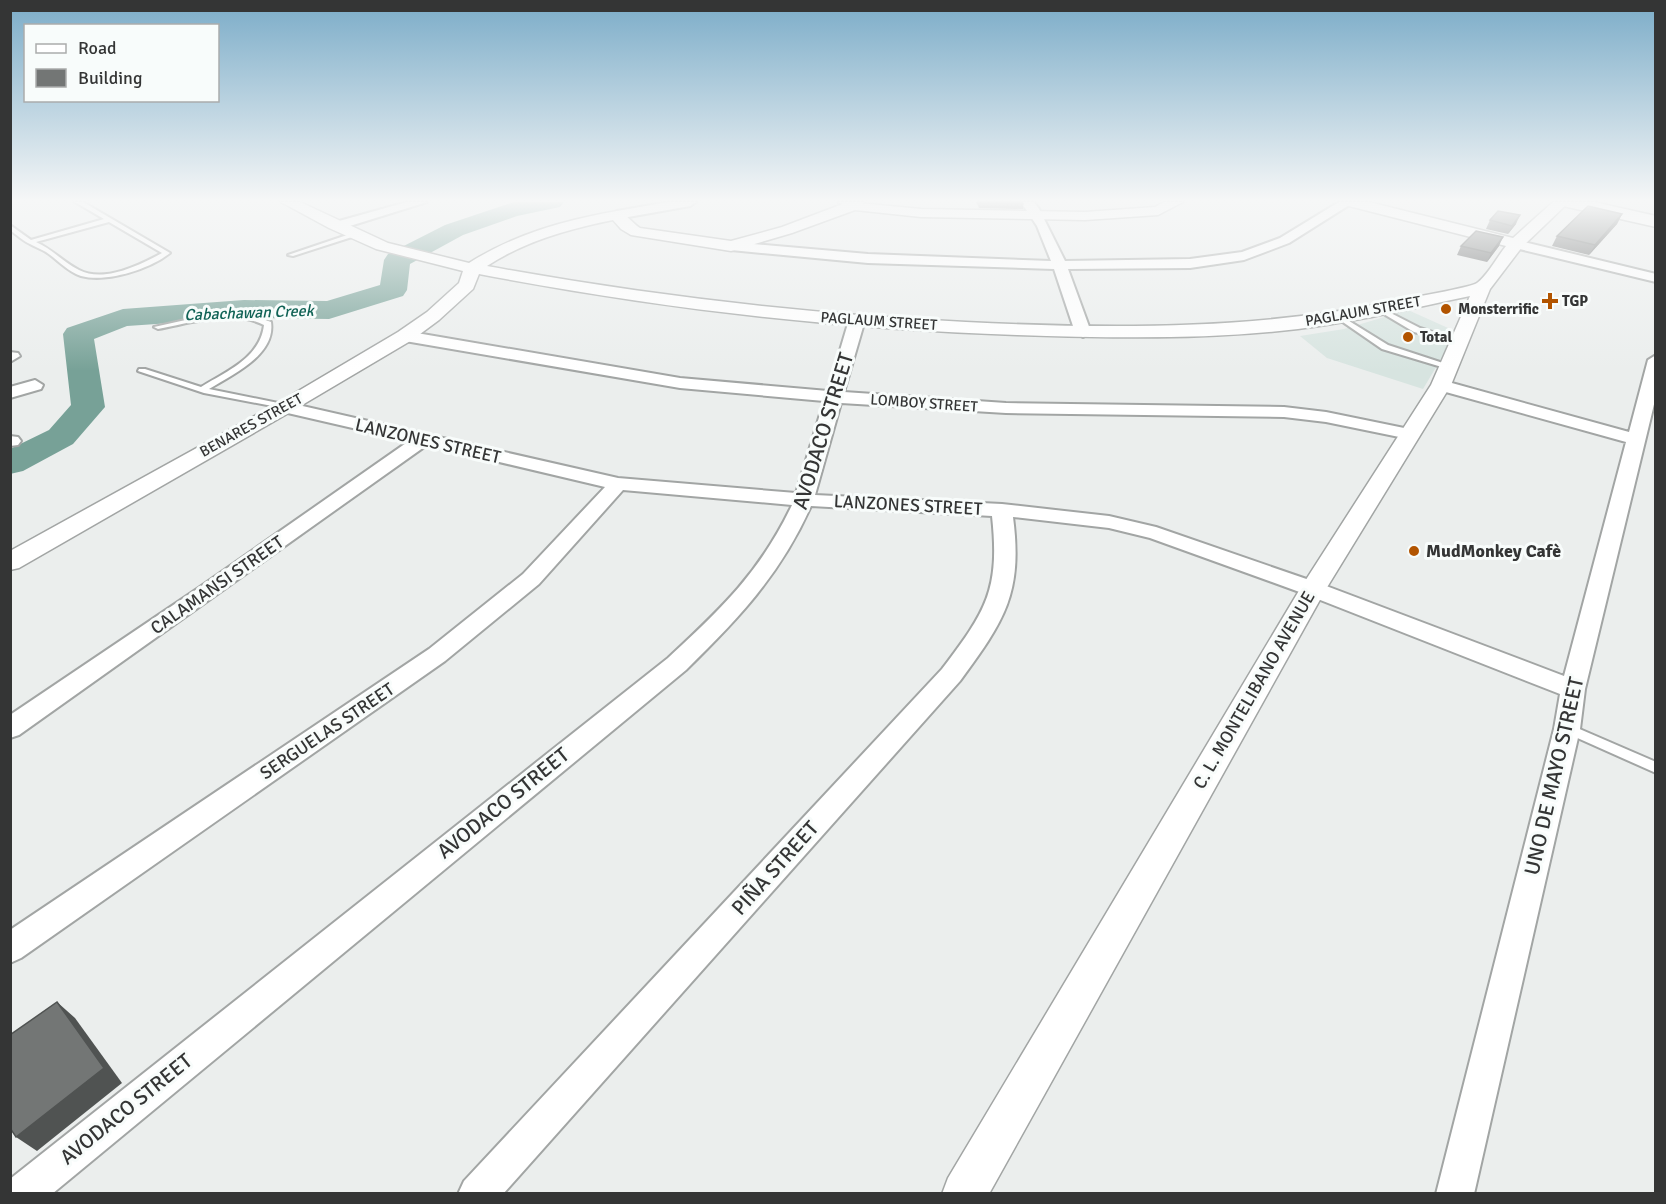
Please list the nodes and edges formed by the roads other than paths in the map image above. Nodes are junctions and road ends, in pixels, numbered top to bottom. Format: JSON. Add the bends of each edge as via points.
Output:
{"nodes":[{"id":1,"x":58,"y":258,"type":"edge"},
{"id":2,"x":154,"y":258,"type":"edge"},
{"id":3,"x":427,"y":258,"type":"edge"},
{"id":4,"x":489,"y":258,"type":"edge"},
{"id":5,"x":876,"y":258,"type":"edge"},
{"id":6,"x":1056,"y":258,"type":"edge"},
{"id":7,"x":1227,"y":258,"type":"edge"},
{"id":8,"x":1505,"y":258,"type":"edge"},
{"id":9,"x":1574,"y":258,"type":"edge"},
{"id":10,"x":1059,"y":265,"type":"junction"},
{"id":11,"x":472,"y":268,"type":"junction"},
{"id":12,"x":1656,"y":278,"type":"edge"},
{"id":13,"x":1482,"y":288,"type":"junction"},
{"id":14,"x":1379,"y":309,"type":"junction"},
{"id":15,"x":1339,"y":317,"type":"junction"},
{"id":16,"x":857,"y":320,"type":"junction"},
{"id":17,"x":158,"y":327,"type":"dead end"},
{"id":18,"x":1083,"y":332,"type":"junction"},
{"id":19,"x":405,"y":336,"type":"junction"},
{"id":20,"x":1656,"y":360,"type":"edge"},
{"id":21,"x":1449,"y":364,"type":"junction"},
{"id":22,"x":142,"y":371,"type":"dead end"},
{"id":23,"x":35,"y":385,"type":"dead end"},
{"id":24,"x":203,"y":389,"type":"junction"},
{"id":25,"x":10,"y":393,"type":"edge"},
{"id":26,"x":836,"y":397,"type":"junction"},
{"id":27,"x":285,"y":407,"type":"junction"},
{"id":28,"x":1410,"y":434,"type":"junction"},
{"id":29,"x":1634,"y":439,"type":"junction"},
{"id":30,"x":423,"y":440,"type":"junction"},
{"id":31,"x":618,"y":484,"type":"junction"},
{"id":32,"x":804,"y":500,"type":"junction"},
{"id":33,"x":1002,"y":510,"type":"junction"},
{"id":34,"x":10,"y":562,"type":"edge"},
{"id":35,"x":1313,"y":589,"type":"junction"},
{"id":36,"x":1573,"y":689,"type":"junction"},
{"id":37,"x":10,"y":728,"type":"edge"},
{"id":38,"x":1567,"y":729,"type":"junction"},
{"id":39,"x":1656,"y":768,"type":"edge"},
{"id":40,"x":10,"y":948,"type":"edge"},
{"id":41,"x":22,"y":1194,"type":"edge"},
{"id":42,"x":477,"y":1194,"type":"edge"},
{"id":43,"x":964,"y":1194,"type":"edge"},
{"id":44,"x":1455,"y":1194,"type":"edge"}],
"edges":[{"from":1,"to":2,"type":"lane","via":[[90,276],[122,271]]},
{"from":3,"to":11,"type":"street","name":"PAGLAUM STREET"},
{"from":4,"to":11,"type":"street"},
{"from":5,"to":10,"type":"street"},
{"from":6,"to":10,"type":"street"},
{"from":7,"to":10,"type":"street","via":[[1183,264]]},
{"from":8,"to":13,"type":"street","name":"C. L. MONTELIBANO AVENUE"},
{"from":9,"to":12,"type":"street"},
{"from":10,"to":18,"type":"street"},
{"from":11,"to":16,"type":"street","name":"PAGLAUM STREET","via":[[655,300]]},
{"from":11,"to":19,"type":"street","name":"BENARES STREET","via":[[467,285]]},
{"from":13,"to":14,"type":"street","name":"PAGLAUM STREET"},
{"from":13,"to":21,"type":"street","name":"C. L. MONTELIBANO AVENUE"},
{"from":14,"to":15,"type":"street","name":"PAGLAUM STREET"},
{"from":14,"to":21,"type":"lane","via":[[1417,330]]},
{"from":15,"to":18,"type":"street","name":"PAGLAUM STREET","via":[[1263,326]]},
{"from":15,"to":21,"type":"lane","via":[[1385,347]]},
{"from":16,"to":18,"type":"street","name":"PAGLAUM STREET"},
{"from":16,"to":26,"type":"street","name":"AVODACO STREET"},
{"from":17,"to":24,"type":"lane","via":[[227,316],[256,318],[268,324],[268,336],[258,352]]},
{"from":19,"to":26,"type":"street","name":"LOMBOY STREET","via":[[680,383]]},
{"from":19,"to":27,"type":"street","name":"BENARES STREET"},
{"from":20,"to":29,"type":"street","name":"UNO DE MAYO STREET"},
{"from":21,"to":28,"type":"street","name":"C. L. MONTELIBANO AVENUE"},
{"from":21,"to":29,"type":"street"},
{"from":22,"to":24,"type":"lane"},
{"from":23,"to":25,"type":"street"},
{"from":24,"to":27,"type":"lane"},
{"from":26,"to":28,"type":"street","name":"LOMBOY STREET","via":[[1006,408],[1284,412]]},
{"from":26,"to":32,"type":"street","name":"AVODACO STREET"},
{"from":27,"to":30,"type":"street","name":"LANZONES STREET"},
{"from":27,"to":34,"type":"street","name":"BENARES STREET"},
{"from":28,"to":35,"type":"street","name":"C. L. MONTELIBANO AVENUE"},
{"from":29,"to":36,"type":"street","name":"UNO DE MAYO STREET"},
{"from":30,"to":31,"type":"street","name":"LANZONES STREET"},
{"from":30,"to":37,"type":"street","name":"CALAMANSI STREET"},
{"from":31,"to":32,"type":"street","name":"LANZONES STREET"},
{"from":31,"to":40,"type":"street","name":"SERGUELAS STREET","via":[[531,579],[489,616]]},
{"from":32,"to":33,"type":"street","name":"LANZONES STREET"},
{"from":32,"to":41,"type":"street","name":"AVODACO STREET","via":[[787,537],[763,574],[728,615],[677,664]]},
{"from":33,"to":35,"type":"street","name":"LANZONES STREET","via":[[1156,532]]},
{"from":33,"to":42,"type":"street","name":"PIÑA STREET","via":[[1005,573],[997,605],[951,675]]},
{"from":35,"to":36,"type":"street","name":"LANZONES STREET"},
{"from":35,"to":43,"type":"street","name":"C. L. MONTELIBANO AVENUE"},
{"from":36,"to":38,"type":"street","name":"UNO DE MAYO STREET"},
{"from":38,"to":39,"type":"lane"},
{"from":38,"to":44,"type":"street","name":"UNO DE MAYO STREET"}]}
